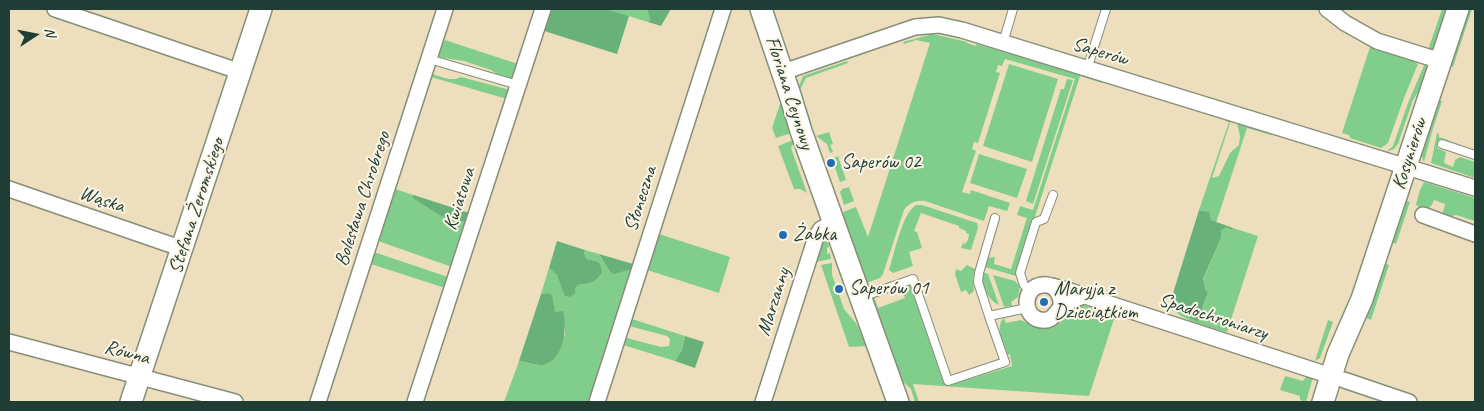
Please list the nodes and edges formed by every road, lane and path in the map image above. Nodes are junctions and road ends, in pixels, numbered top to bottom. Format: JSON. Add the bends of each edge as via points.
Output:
{"nodes":[{"id":1,"x":55,"y":9,"type":"edge"},
{"id":2,"x":261,"y":9,"type":"edge"},
{"id":3,"x":445,"y":9,"type":"edge"},
{"id":4,"x":543,"y":9,"type":"edge"},
{"id":5,"x":723,"y":9,"type":"edge"},
{"id":6,"x":761,"y":9,"type":"edge"},
{"id":7,"x":1013,"y":9,"type":"edge"},
{"id":8,"x":1106,"y":9,"type":"edge"},
{"id":9,"x":1327,"y":9,"type":"edge"},
{"id":10,"x":1458,"y":9,"type":"edge"},
{"id":11,"x":1002,"y":43,"type":"junction"},
{"id":12,"x":429,"y":59,"type":"junction"},
{"id":13,"x":1441,"y":61,"type":"junction"},
{"id":14,"x":1087,"y":69,"type":"junction"},
{"id":15,"x":240,"y":72,"type":"junction"},
{"id":16,"x":783,"y":72,"type":"junction"},
{"id":17,"x":518,"y":85,"type":"junction"},
{"id":18,"x":1442,"y":144,"type":"dead end"},
{"id":19,"x":1475,"y":156,"type":"edge"},
{"id":20,"x":1405,"y":166,"type":"junction"},
{"id":21,"x":1475,"y":188,"type":"edge"},
{"id":22,"x":9,"y":189,"type":"edge"},
{"id":23,"x":1053,"y":195,"type":"dead end"},
{"id":24,"x":1423,"y":215,"type":"dead end"},
{"id":25,"x":995,"y":218,"type":"dead end"},
{"id":26,"x":833,"y":223,"type":"junction"},
{"id":27,"x":1475,"y":234,"type":"edge"},
{"id":28,"x":182,"y":249,"type":"junction"},
{"id":29,"x":1052,"y":286,"type":"junction"},
{"id":30,"x":1030,"y":292,"type":"junction"},
{"id":31,"x":1083,"y":296,"type":"junction"},
{"id":32,"x":861,"y":297,"type":"junction"},
{"id":33,"x":1061,"y":307,"type":"junction"},
{"id":34,"x":1028,"y":308,"type":"junction"},
{"id":35,"x":989,"y":316,"type":"junction"},
{"id":36,"x":9,"y":342,"type":"edge"},
{"id":37,"x":140,"y":377,"type":"junction"},
{"id":38,"x":1337,"y":378,"type":"junction"},
{"id":39,"x":131,"y":402,"type":"edge"},
{"id":40,"x":235,"y":402,"type":"edge"},
{"id":41,"x":318,"y":402,"type":"edge"},
{"id":42,"x":415,"y":402,"type":"edge"},
{"id":43,"x":597,"y":402,"type":"edge"},
{"id":44,"x":763,"y":402,"type":"edge"},
{"id":45,"x":898,"y":402,"type":"edge"},
{"id":46,"x":1323,"y":402,"type":"edge"},
{"id":47,"x":1336,"y":402,"type":"edge"},
{"id":48,"x":1409,"y":402,"type":"edge"}],
"edges":[{"from":1,"to":15,"type":"street"},
{"from":2,"to":15,"type":"street","name":"Stefana Żeromskiego"},
{"from":3,"to":12,"type":"street","name":"Bolesława Chrobrego"},
{"from":4,"to":17,"type":"street","name":"Kwiatowa"},
{"from":5,"to":43,"type":"street","name":"Słoneczna"},
{"from":6,"to":16,"type":"street","name":"Floriana Ceynowy"},
{"from":7,"to":11,"type":"lane"},
{"from":8,"to":14,"type":"lane"},
{"from":9,"to":13,"type":"street","via":[[1377,41]]},
{"from":10,"to":13,"type":"street","name":"Kosynierów"},
{"from":11,"to":14,"type":"street","name":"Saperów"},
{"from":11,"to":16,"type":"street","name":"Saperów","via":[[939,25],[915,26]]},
{"from":12,"to":17,"type":"lane"},
{"from":12,"to":41,"type":"street","name":"Bolesława Chrobrego"},
{"from":13,"to":20,"type":"street","name":"Kosynierów"},
{"from":14,"to":20,"type":"street","name":"Saperów"},
{"from":15,"to":28,"type":"street","name":"Stefana Żeromskiego"},
{"from":16,"to":26,"type":"street","name":"Floriana Ceynowy"},
{"from":17,"to":42,"type":"street","name":"Kwiatowa"},
{"from":18,"to":19,"type":"lane"},
{"from":20,"to":21,"type":"street","name":"Saperów"},
{"from":20,"to":38,"type":"street","name":"Kosynierów","via":[[1362,299],[1338,354]]},
{"from":22,"to":28,"type":"street","name":"Wąska"},
{"from":23,"to":30,"type":"lane","via":[[1044,219],[1036,222],[1020,273]]},
{"from":24,"to":27,"type":"street"},
{"from":25,"to":35,"type":"lane","via":[[978,273]]},
{"from":26,"to":32,"type":"street","name":"Floriana Ceynowy"},
{"from":26,"to":44,"type":"street","name":"Marzanny","via":[[821,229],[816,237]]},
{"from":28,"to":37,"type":"street","name":"Stefana Żeromskiego"},
{"from":29,"to":30,"type":"street","via":[[1042,284]]},
{"from":29,"to":31,"type":"street","name":"Spadochroniarzy"},
{"from":29,"to":33,"type":"street","via":[[1060,295]]},
{"from":30,"to":34,"type":"street"},
{"from":31,"to":33,"type":"street"},
{"from":31,"to":38,"type":"street","name":"Spadochroniarzy"},
{"from":32,"to":35,"type":"lane","via":[[913,278],[948,380],[1005,362]]},
{"from":32,"to":45,"type":"street","name":"Floriana Ceynowy"},
{"from":33,"to":34,"type":"street","via":[[1054,317],[1043,320],[1032,315]]},
{"from":34,"to":35,"type":"lane"},
{"from":36,"to":37,"type":"street","name":"Równa"},
{"from":37,"to":39,"type":"street","name":"Stefana Żeromskiego"},
{"from":37,"to":40,"type":"street","name":"Równa"},
{"from":38,"to":46,"type":"street","name":"Kosynierów"},
{"from":38,"to":47,"type":"street","name":"Kosynierów"},
{"from":38,"to":48,"type":"street","name":"Spadochroniarzy"}]}
